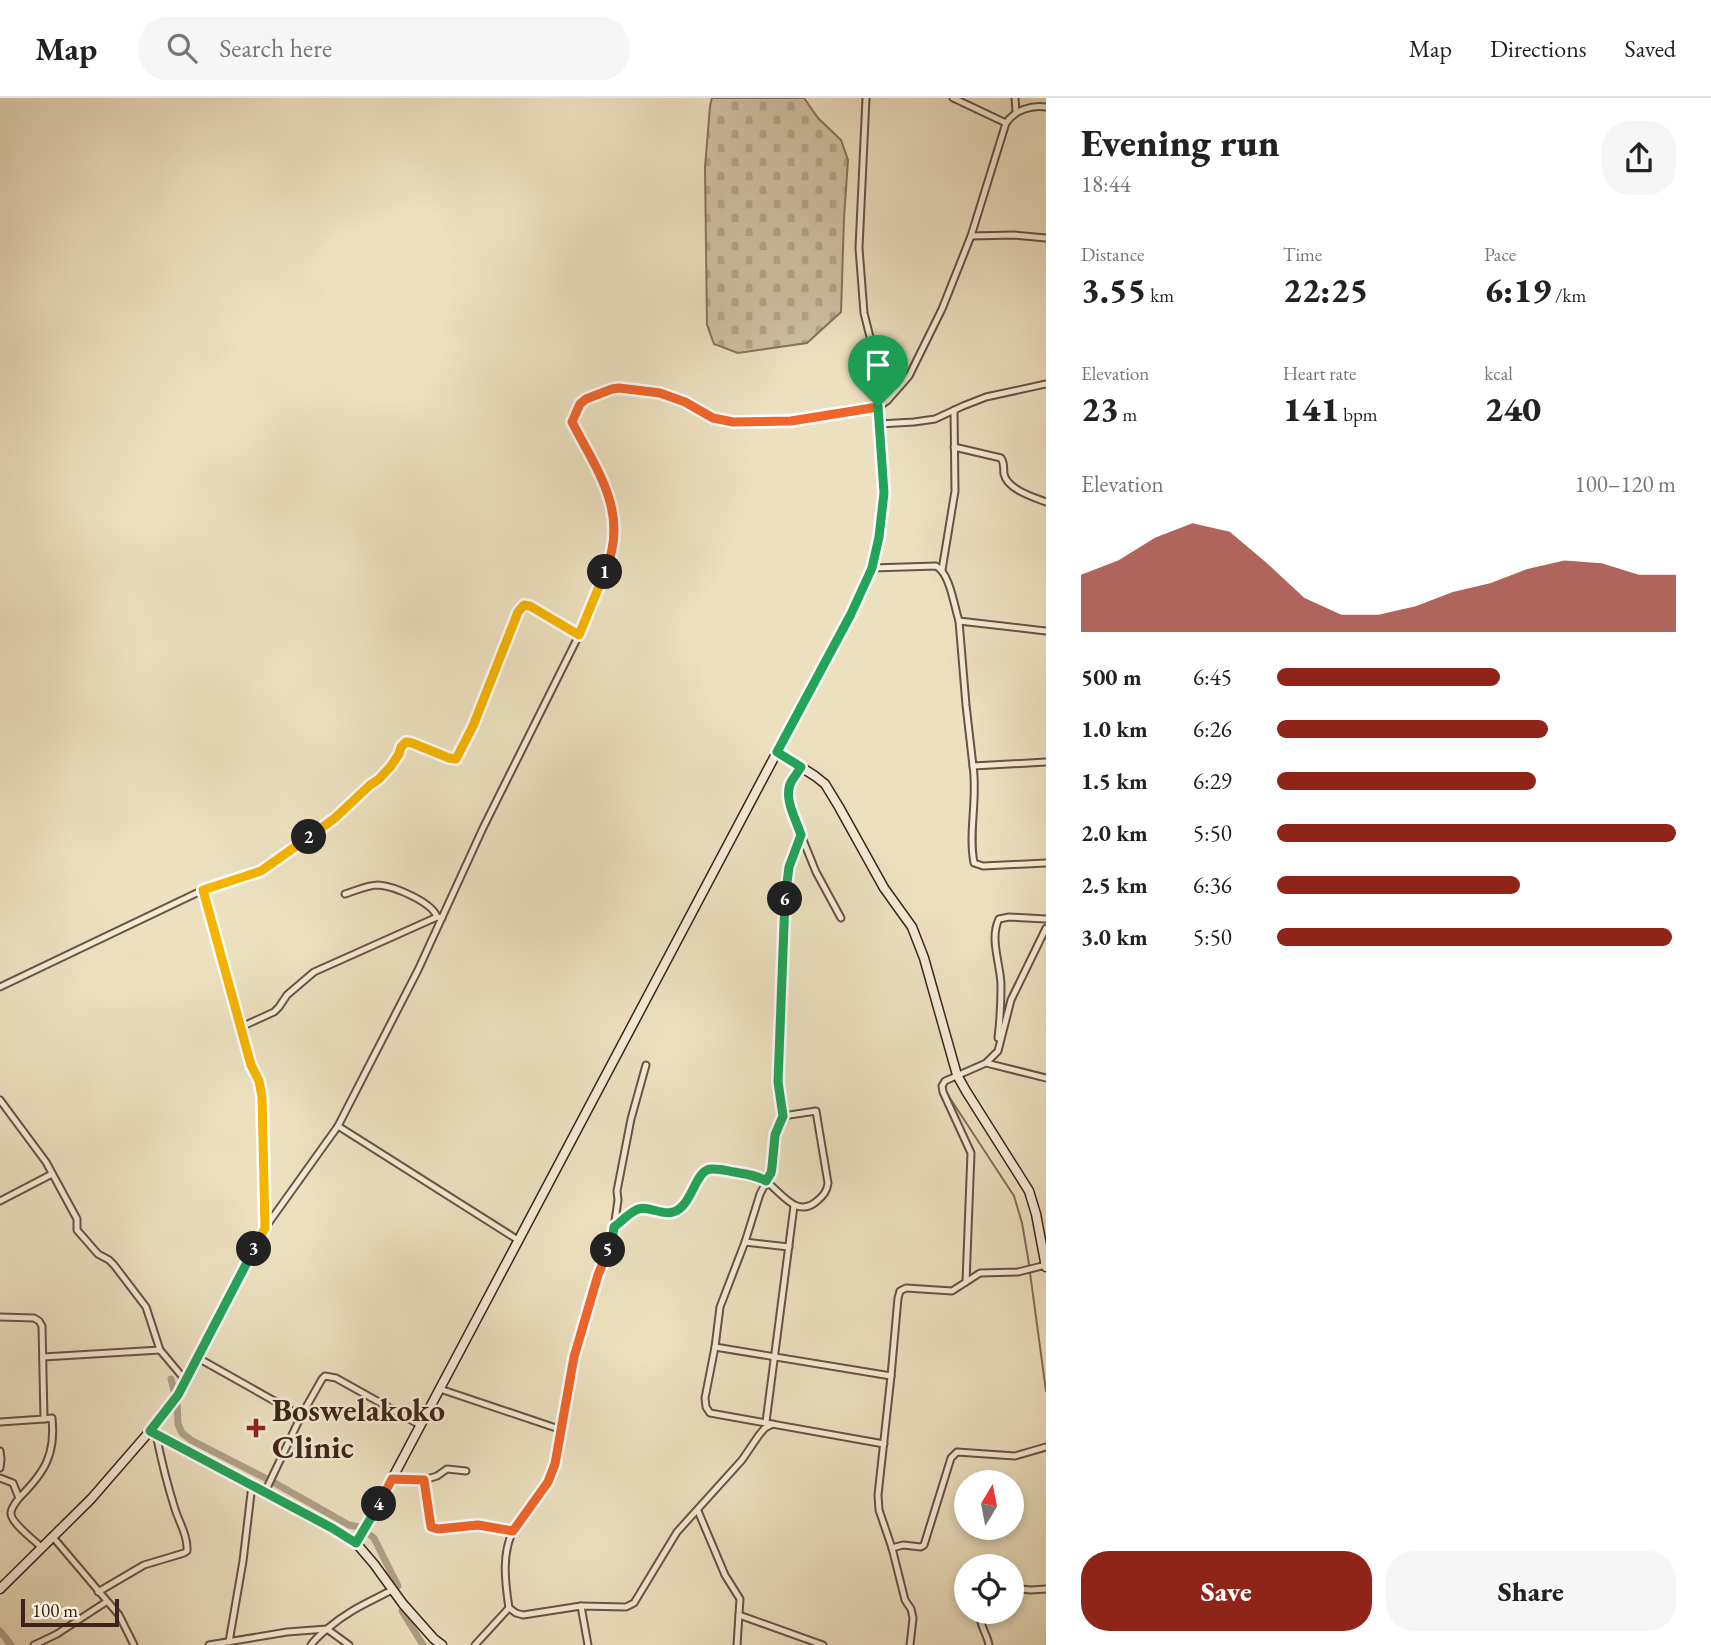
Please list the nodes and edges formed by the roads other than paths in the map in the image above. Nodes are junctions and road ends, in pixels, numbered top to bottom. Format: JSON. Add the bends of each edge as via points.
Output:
{"nodes":[{"id":1,"x":866,"y":98,"type":"edge"},
{"id":2,"x":953,"y":98,"type":"edge"},
{"id":3,"x":1015,"y":98,"type":"edge"},
{"id":4,"x":1046,"y":107,"type":"edge"},
{"id":5,"x":1016,"y":112,"type":"junction"},
{"id":6,"x":1006,"y":123,"type":"junction"},
{"id":7,"x":971,"y":236,"type":"junction"},
{"id":8,"x":1046,"y":238,"type":"edge"},
{"id":9,"x":1046,"y":384,"type":"edge"},
{"id":10,"x":878,"y":407,"type":"junction"},
{"id":11,"x":954,"y":410,"type":"junction"},
{"id":12,"x":879,"y":424,"type":"junction"},
{"id":13,"x":954,"y":447,"type":"junction"},
{"id":14,"x":1046,"y":502,"type":"edge"},
{"id":15,"x":872,"y":568,"type":"junction"},
{"id":16,"x":942,"y":570,"type":"junction"},
{"id":17,"x":959,"y":621,"type":"junction"},
{"id":18,"x":1046,"y":629,"type":"edge"},
{"id":19,"x":579,"y":635,"type":"junction"},
{"id":20,"x":777,"y":752,"type":"junction"},
{"id":21,"x":1046,"y":762,"type":"edge"},
{"id":22,"x":973,"y":766,"type":"junction"},
{"id":23,"x":801,"y":767,"type":"junction"},
{"id":24,"x":801,"y":835,"type":"junction"},
{"id":25,"x":1046,"y":863,"type":"edge"},
{"id":26,"x":203,"y":890,"type":"junction"},
{"id":27,"x":345,"y":894,"type":"dead end"},
{"id":28,"x":439,"y":917,"type":"junction"},
{"id":29,"x":841,"y":918,"type":"dead end"},
{"id":30,"x":1046,"y":919,"type":"edge"},
{"id":31,"x":1046,"y":928,"type":"edge"},
{"id":32,"x":0,"y":986,"type":"edge"},
{"id":33,"x":241,"y":1027,"type":"junction"},
{"id":34,"x":998,"y":1051,"type":"junction"},
{"id":35,"x":986,"y":1063,"type":"junction"},
{"id":36,"x":646,"y":1065,"type":"dead end"},
{"id":37,"x":957,"y":1075,"type":"junction"},
{"id":38,"x":1046,"y":1078,"type":"edge"},
{"id":39,"x":0,"y":1100,"type":"edge"},
{"id":40,"x":783,"y":1116,"type":"junction"},
{"id":41,"x":338,"y":1126,"type":"junction"},
{"id":42,"x":52,"y":1174,"type":"junction"},
{"id":43,"x":766,"y":1181,"type":"junction"},
{"id":44,"x":0,"y":1201,"type":"edge"},
{"id":45,"x":794,"y":1206,"type":"junction"},
{"id":46,"x":614,"y":1227,"type":"junction"},
{"id":47,"x":265,"y":1228,"type":"junction"},
{"id":48,"x":518,"y":1240,"type":"junction"},
{"id":49,"x":745,"y":1242,"type":"junction"},
{"id":50,"x":789,"y":1247,"type":"junction"},
{"id":51,"x":1046,"y":1266,"type":"edge"},
{"id":52,"x":966,"y":1282,"type":"junction"},
{"id":53,"x":0,"y":1317,"type":"edge"},
{"id":54,"x":715,"y":1347,"type":"junction"},
{"id":55,"x":160,"y":1350,"type":"junction"},
{"id":56,"x":43,"y":1357,"type":"junction"},
{"id":57,"x":198,"y":1357,"type":"junction"},
{"id":58,"x":775,"y":1357,"type":"junction"},
{"id":59,"x":891,"y":1376,"type":"junction"},
{"id":60,"x":186,"y":1381,"type":"junction"},
{"id":61,"x":440,"y":1389,"type":"junction"},
{"id":62,"x":301,"y":1416,"type":"junction"},
{"id":63,"x":44,"y":1419,"type":"junction"},
{"id":64,"x":751,"y":1419,"type":"junction"},
{"id":65,"x":0,"y":1422,"type":"edge"},
{"id":66,"x":766,"y":1422,"type":"junction"},
{"id":67,"x":774,"y":1423,"type":"junction"},
{"id":68,"x":420,"y":1425,"type":"junction"},
{"id":69,"x":562,"y":1430,"type":"junction"},
{"id":70,"x":153,"y":1432,"type":"junction"},
{"id":71,"x":759,"y":1435,"type":"junction"},
{"id":72,"x":884,"y":1444,"type":"junction"},
{"id":73,"x":1046,"y":1447,"type":"edge"},
{"id":74,"x":0,"y":1451,"type":"edge"},
{"id":75,"x":0,"y":1468,"type":"edge"},
{"id":76,"x":466,"y":1471,"type":"dead end"},
{"id":77,"x":0,"y":1478,"type":"edge"},
{"id":78,"x":392,"y":1479,"type":"junction"},
{"id":79,"x":424,"y":1480,"type":"junction"},
{"id":80,"x":253,"y":1485,"type":"junction"},
{"id":81,"x":265,"y":1492,"type":"junction"},
{"id":82,"x":19,"y":1498,"type":"junction"},
{"id":83,"x":698,"y":1511,"type":"junction"},
{"id":84,"x":513,"y":1531,"type":"junction"},
{"id":85,"x":52,"y":1536,"type":"junction"},
{"id":86,"x":358,"y":1540,"type":"junction"},
{"id":87,"x":41,"y":1547,"type":"junction"},
{"id":88,"x":892,"y":1548,"type":"junction"},
{"id":89,"x":1024,"y":1588,"type":"edge"},
{"id":90,"x":0,"y":1589,"type":"edge"},
{"id":91,"x":1046,"y":1589,"type":"edge"},
{"id":92,"x":392,"y":1590,"type":"junction"},
{"id":93,"x":98,"y":1591,"type":"junction"},
{"id":94,"x":106,"y":1602,"type":"junction"},
{"id":95,"x":581,"y":1606,"type":"junction"},
{"id":96,"x":509,"y":1608,"type":"junction"},
{"id":97,"x":739,"y":1615,"type":"junction"},
{"id":98,"x":981,"y":1624,"type":"edge"},
{"id":99,"x":327,"y":1629,"type":"junction"},
{"id":100,"x":229,"y":1642,"type":"junction"},
{"id":101,"x":437,"y":1643,"type":"edge"},
{"id":102,"x":34,"y":1645,"type":"edge"},
{"id":103,"x":134,"y":1645,"type":"edge"},
{"id":104,"x":209,"y":1645,"type":"edge"},
{"id":105,"x":311,"y":1645,"type":"edge"},
{"id":106,"x":349,"y":1645,"type":"edge"},
{"id":107,"x":475,"y":1645,"type":"edge"},
{"id":108,"x":588,"y":1645,"type":"edge"},
{"id":109,"x":737,"y":1645,"type":"edge"},
{"id":110,"x":823,"y":1645,"type":"edge"},
{"id":111,"x":910,"y":1645,"type":"edge"},
{"id":112,"x":989,"y":1645,"type":"edge"}],
"edges":[{"from":1,"to":10,"type":"street","via":[[859,248]]},
{"from":2,"to":6,"type":"street"},
{"from":3,"to":5,"type":"street"},
{"from":4,"to":5,"type":"street"},
{"from":5,"to":6,"type":"street"},
{"from":6,"to":7,"type":"street"},
{"from":7,"to":8,"type":"street"},
{"from":7,"to":10,"type":"street","via":[[909,376]]},
{"from":9,"to":11,"type":"street"},
{"from":10,"to":12,"type":"street"},
{"from":10,"to":19,"type":"street","via":[[791,421],[733,422],[713,418],[654,391],[612,389],[586,399],[572,422],[607,488],[614,543]]},
{"from":11,"to":12,"type":"street","via":[[925,421]]},
{"from":11,"to":13,"type":"street"},
{"from":12,"to":15,"type":"street","via":[[883,501]]},
{"from":13,"to":14,"type":"street","via":[[1001,457],[1010,484]]},
{"from":13,"to":16,"type":"street","via":[[955,491]]},
{"from":15,"to":16,"type":"street","via":[[936,566]]},
{"from":15,"to":20,"type":"street"},
{"from":16,"to":17,"type":"street"},
{"from":17,"to":18,"type":"street"},
{"from":17,"to":22,"type":"street"},
{"from":19,"to":26,"type":"street","via":[[524,605],[456,759],[406,742],[379,779],[280,859],[261,871]]},
{"from":19,"to":28,"type":"street"},
{"from":20,"to":23,"type":"street"},
{"from":20,"to":48,"type":"street"},
{"from":21,"to":22,"type":"street"},
{"from":22,"to":25,"type":"street","via":[[974,863]]},
{"from":23,"to":24,"type":"street","via":[[788,798]]},
{"from":23,"to":37,"type":"street","via":[[832,794],[884,888],[912,927]]},
{"from":24,"to":29,"type":"street"},
{"from":24,"to":40,"type":"street","via":[[785,893],[778,1082]]},
{"from":26,"to":32,"type":"street"},
{"from":26,"to":33,"type":"street"},
{"from":27,"to":28,"type":"street","via":[[382,886],[425,902]]},
{"from":28,"to":33,"type":"street","via":[[314,972],[274,1012]]},
{"from":28,"to":41,"type":"street","via":[[418,970]]},
{"from":30,"to":34,"type":"street","via":[[1009,917],[997,923],[1001,986]]},
{"from":31,"to":34,"type":"street","via":[[1011,1000]]},
{"from":33,"to":47,"type":"street","via":[[262,1097]]},
{"from":34,"to":35,"type":"street"},
{"from":35,"to":37,"type":"street"},
{"from":35,"to":38,"type":"street"},
{"from":36,"to":46,"type":"street","via":[[631,1119]]},
{"from":37,"to":51,"type":"street","via":[[1029,1191]]},
{"from":37,"to":52,"type":"street","via":[[942,1086],[971,1153]]},
{"from":39,"to":42,"type":"street"},
{"from":40,"to":43,"type":"street"},
{"from":40,"to":45,"type":"street","via":[[816,1111],[828,1183],[827,1192],[816,1202],[803,1208]]},
{"from":41,"to":47,"type":"street"},
{"from":41,"to":48,"type":"street"},
{"from":42,"to":44,"type":"street"},
{"from":42,"to":55,"type":"street","via":[[76,1219],[76,1230],[114,1265],[146,1307]]},
{"from":43,"to":45,"type":"street"},
{"from":43,"to":46,"type":"street","via":[[756,1175],[707,1170],[677,1211],[637,1209]]},
{"from":43,"to":49,"type":"street"},
{"from":45,"to":50,"type":"street"},
{"from":46,"to":69,"type":"street","via":[[574,1357]]},
{"from":47,"to":57,"type":"street"},
{"from":48,"to":61,"type":"street"},
{"from":49,"to":50,"type":"street"},
{"from":49,"to":54,"type":"street","via":[[720,1307]]},
{"from":50,"to":58,"type":"street"},
{"from":51,"to":52,"type":"street","via":[[980,1273]]},
{"from":52,"to":59,"type":"street","via":[[952,1291],[900,1291]]},
{"from":53,"to":56,"type":"street","via":[[39,1321]]},
{"from":54,"to":58,"type":"street"},
{"from":54,"to":64,"type":"street","via":[[706,1406],[710,1413]]},
{"from":55,"to":56,"type":"street"},
{"from":55,"to":60,"type":"street"},
{"from":56,"to":63,"type":"street"},
{"from":57,"to":60,"type":"street"},
{"from":57,"to":62,"type":"street"},
{"from":58,"to":59,"type":"street"},
{"from":58,"to":66,"type":"street"},
{"from":59,"to":72,"type":"street"},
{"from":60,"to":70,"type":"street"},
{"from":61,"to":68,"type":"street"},
{"from":61,"to":69,"type":"street"},
{"from":62,"to":68,"type":"street","via":[[322,1379],[329,1376]]},
{"from":62,"to":81,"type":"street"},
{"from":63,"to":65,"type":"street"},
{"from":63,"to":82,"type":"street","via":[[52,1418],[54,1431],[49,1456],[43,1471]]},
{"from":64,"to":66,"type":"street"},
{"from":64,"to":71,"type":"street"},
{"from":66,"to":67,"type":"street"},
{"from":67,"to":71,"type":"street"},
{"from":67,"to":72,"type":"street"},
{"from":68,"to":78,"type":"street"},
{"from":69,"to":84,"type":"street","via":[[548,1482]]},
{"from":70,"to":80,"type":"street"},
{"from":70,"to":85,"type":"street"},
{"from":70,"to":93,"type":"street","via":[[187,1550],[144,1565]]},
{"from":71,"to":83,"type":"street"},
{"from":72,"to":88,"type":"street","via":[[879,1510]]},
{"from":73,"to":88,"type":"street","via":[[1015,1456],[957,1452],[951,1458],[925,1545]]},
{"from":74,"to":75,"type":"street"},
{"from":76,"to":79,"type":"street","via":[[447,1469]]},
{"from":77,"to":82,"type":"street","via":[[13,1483]]},
{"from":78,"to":79,"type":"street"},
{"from":78,"to":86,"type":"street"},
{"from":79,"to":84,"type":"street","via":[[431,1527],[478,1525]]},
{"from":80,"to":81,"type":"street"},
{"from":80,"to":100,"type":"street"},
{"from":81,"to":86,"type":"street"},
{"from":82,"to":87,"type":"street","via":[[10,1516]]},
{"from":83,"to":95,"type":"street","via":[[677,1532],[634,1603],[626,1607]]},
{"from":83,"to":97,"type":"street","via":[[725,1576],[740,1599]]},
{"from":84,"to":96,"type":"street","via":[[505,1577]]},
{"from":85,"to":87,"type":"street"},
{"from":85,"to":93,"type":"street"},
{"from":86,"to":92,"type":"street"},
{"from":87,"to":90,"type":"street"},
{"from":88,"to":111,"type":"street","via":[[913,1618]]},
{"from":89,"to":91,"type":"street"},
{"from":92,"to":99,"type":"street","via":[[351,1610]]},
{"from":92,"to":101,"type":"street"},
{"from":93,"to":94,"type":"street"},
{"from":94,"to":102,"type":"street"},
{"from":94,"to":103,"type":"street","via":[[119,1615]]},
{"from":95,"to":96,"type":"street","via":[[523,1615]]},
{"from":95,"to":108,"type":"street"},
{"from":96,"to":107,"type":"street"},
{"from":97,"to":109,"type":"street"},
{"from":97,"to":110,"type":"street"},
{"from":98,"to":112,"type":"street"},
{"from":99,"to":100,"type":"street"},
{"from":99,"to":105,"type":"street"},
{"from":99,"to":106,"type":"street"},
{"from":100,"to":104,"type":"street"}]}
